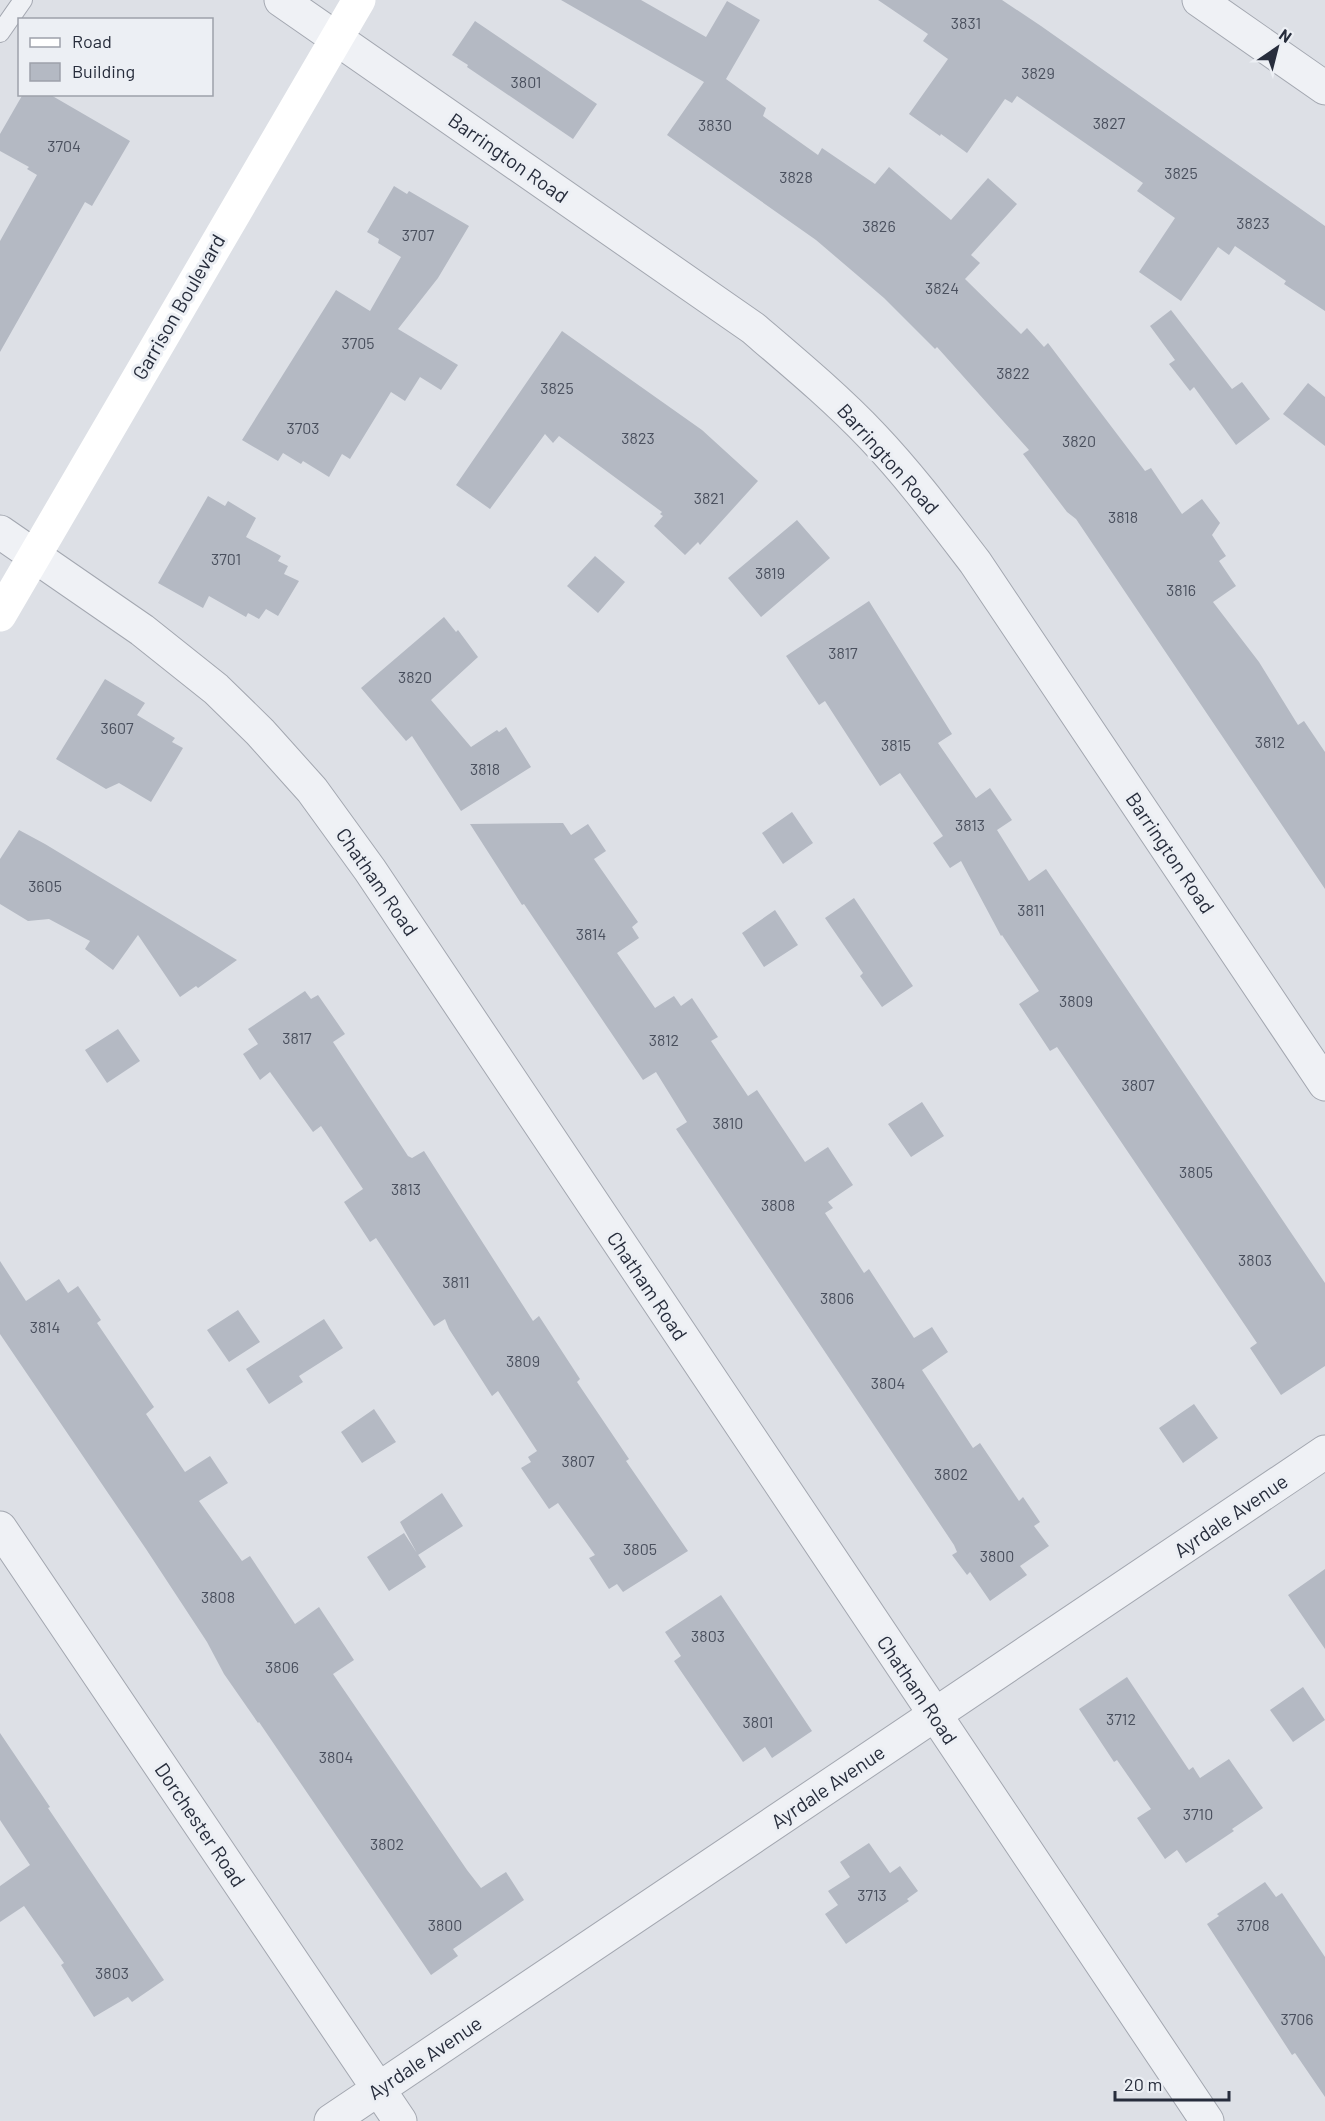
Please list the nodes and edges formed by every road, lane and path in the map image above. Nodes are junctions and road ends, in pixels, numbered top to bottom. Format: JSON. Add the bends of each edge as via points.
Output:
{"nodes":[{"id":1,"x":24,"y":0,"type":"edge"},
{"id":2,"x":281,"y":0,"type":"edge"},
{"id":3,"x":359,"y":0,"type":"edge"},
{"id":4,"x":1199,"y":0,"type":"edge"},
{"id":5,"x":0,"y":33,"type":"edge"},
{"id":6,"x":337,"y":39,"type":"junction"},
{"id":7,"x":1325,"y":88,"type":"edge"},
{"id":8,"x":0,"y":532,"type":"edge"},
{"id":9,"x":34,"y":556,"type":"junction"},
{"id":10,"x":0,"y":615,"type":"edge"},
{"id":11,"x":1325,"y":1084,"type":"edge"},
{"id":12,"x":1325,"y":1452,"type":"edge"},
{"id":13,"x":0,"y":1528,"type":"edge"},
{"id":14,"x":934,"y":1716,"type":"junction"},
{"id":15,"x":378,"y":2089,"type":"junction"},
{"id":16,"x":331,"y":2121,"type":"edge"},
{"id":17,"x":400,"y":2121,"type":"edge"},
{"id":18,"x":1207,"y":2121,"type":"edge"}],
"edges":[{"from":1,"to":5,"type":"lane"},
{"from":2,"to":6,"type":"street","name":"Barrington Road"},
{"from":3,"to":6,"type":"main road","name":"Garrison Boulevard"},
{"from":4,"to":7,"type":"street"},
{"from":6,"to":9,"type":"main road","name":"Garrison Boulevard"},
{"from":6,"to":11,"type":"street","name":"Barrington Road","via":[[753,328],[873,436],[975,562]]},
{"from":8,"to":9,"type":"street","name":"Chatham Road"},
{"from":9,"to":10,"type":"main road","name":"Garrison Boulevard"},
{"from":9,"to":14,"type":"street","name":"Chatham Road","via":[[141,630],[216,689],[312,790],[370,870]]},
{"from":12,"to":14,"type":"street","name":"Ayrdale Avenue"},
{"from":13,"to":15,"type":"street","name":"Dorchester Road"},
{"from":14,"to":15,"type":"street","name":"Ayrdale Avenue"},
{"from":14,"to":18,"type":"street","name":"Chatham Road"},
{"from":15,"to":16,"type":"street","name":"Ayrdale Avenue"},
{"from":15,"to":17,"type":"street","name":"Dorchester Road"}]}
